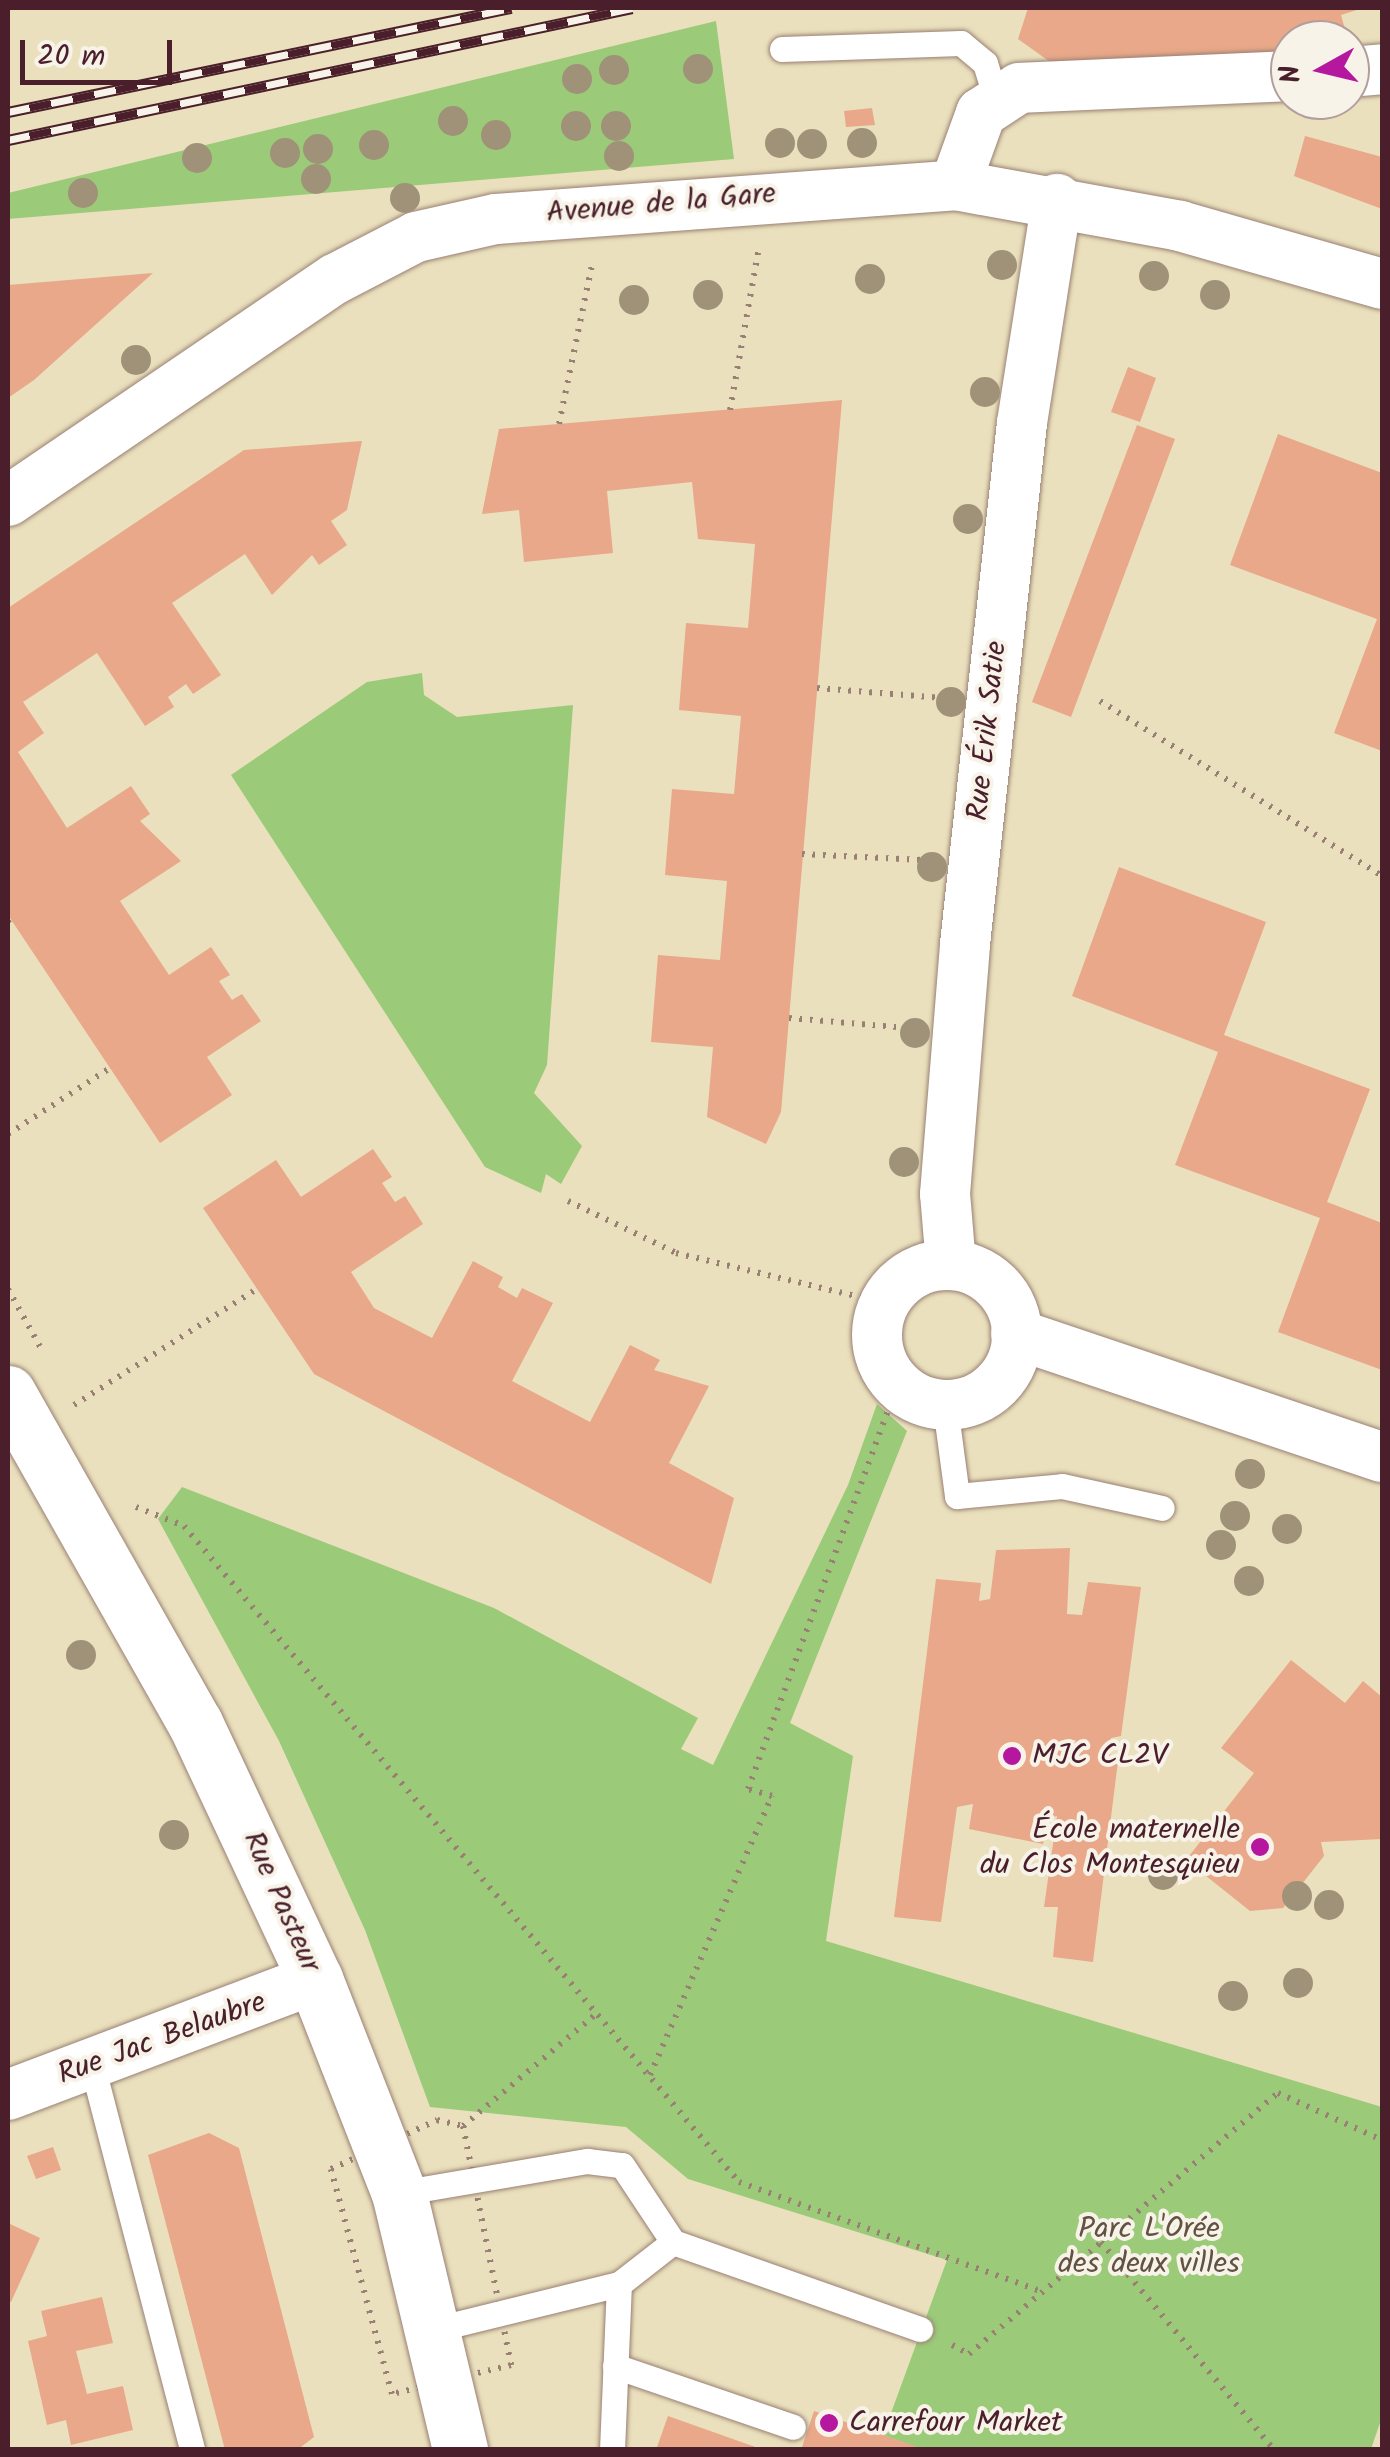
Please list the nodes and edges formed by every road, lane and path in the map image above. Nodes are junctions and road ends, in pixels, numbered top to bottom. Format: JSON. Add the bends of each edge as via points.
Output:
{"nodes":[{"id":1,"x":782,"y":49,"type":"dead end"},
{"id":2,"x":1270,"y":77,"type":"edge"},
{"id":3,"x":996,"y":98,"type":"junction"},
{"id":4,"x":954,"y":186,"type":"junction"},
{"id":5,"x":768,"y":194,"type":"junction"},
{"id":6,"x":1057,"y":199,"type":"junction"},
{"id":7,"x":603,"y":210,"type":"junction"},
{"id":8,"x":1382,"y":284,"type":"edge"},
{"id":9,"x":730,"y":410,"type":"dead end"},
{"id":10,"x":559,"y":424,"type":"dead end"},
{"id":11,"x":8,"y":501,"type":"edge"},
{"id":12,"x":817,"y":688,"type":"dead end"},
{"id":13,"x":991,"y":702,"type":"junction"},
{"id":14,"x":1100,"y":702,"type":"dead end"},
{"id":15,"x":802,"y":854,"type":"dead end"},
{"id":16,"x":974,"y":863,"type":"junction"},
{"id":17,"x":1382,"y":876,"type":"edge"},
{"id":18,"x":789,"y":1018,"type":"dead end"},
{"id":19,"x":958,"y":1032,"type":"junction"},
{"id":20,"x":110,"y":1068,"type":"dead end"},
{"id":21,"x":8,"y":1134,"type":"edge"},
{"id":22,"x":568,"y":1201,"type":"dead end"},
{"id":23,"x":951,"y":1265,"type":"junction"},
{"id":24,"x":8,"y":1289,"type":"edge"},
{"id":25,"x":257,"y":1289,"type":"dead end"},
{"id":26,"x":885,"y":1303,"type":"junction"},
{"id":27,"x":1016,"y":1334,"type":"junction"},
{"id":28,"x":27,"y":1376,"type":"edge"},
{"id":29,"x":898,"y":1386,"type":"junction"},
{"id":30,"x":64,"y":1390,"type":"dead end"},
{"id":31,"x":73,"y":1405,"type":"junction"},
{"id":32,"x":944,"y":1406,"type":"junction"},
{"id":33,"x":82,"y":1422,"type":"dead end"},
{"id":34,"x":1382,"y":1457,"type":"edge"},
{"id":35,"x":128,"y":1504,"type":"dead end"},
{"id":36,"x":1162,"y":1508,"type":"dead end"},
{"id":37,"x":315,"y":1979,"type":"junction"},
{"id":38,"x":597,"y":2013,"type":"junction"},
{"id":39,"x":92,"y":2064,"type":"junction"},
{"id":40,"x":650,"y":2075,"type":"junction"},
{"id":41,"x":8,"y":2095,"type":"edge"},
{"id":42,"x":463,"y":2126,"type":"dead end"},
{"id":43,"x":1382,"y":2140,"type":"edge"},
{"id":44,"x":399,"y":2193,"type":"junction"},
{"id":45,"x":673,"y":2242,"type":"junction"},
{"id":46,"x":1100,"y":2242,"type":"junction"},
{"id":47,"x":619,"y":2284,"type":"junction"},
{"id":48,"x":1043,"y":2292,"type":"junction"},
{"id":49,"x":436,"y":2329,"type":"junction"},
{"id":50,"x":920,"y":2329,"type":"joint"},
{"id":51,"x":615,"y":2366,"type":"junction"},
{"id":52,"x":792,"y":2428,"type":"dead end"},
{"id":53,"x":192,"y":2450,"type":"edge"},
{"id":54,"x":460,"y":2450,"type":"edge"},
{"id":55,"x":612,"y":2450,"type":"edge"},
{"id":56,"x":1274,"y":2450,"type":"edge"}],
"edges":[{"from":1,"to":3,"type":"lane","via":[[946,40],[985,64]]},
{"from":2,"to":3,"type":"street","via":[[1018,88]]},
{"from":3,"to":4,"type":"street","via":[[966,142]]},
{"from":4,"to":5,"type":"street","name":"Avenue de la Gare"},
{"from":4,"to":6,"type":"street","name":"Avenue de la Gare"},
{"from":5,"to":7,"type":"street","name":"Avenue de la Gare"},
{"from":5,"to":9,"type":"path"},
{"from":6,"to":8,"type":"street","name":"Avenue de la Gare"},
{"from":6,"to":13,"type":"street","name":"Rue Érik Satie"},
{"from":7,"to":10,"type":"path"},
{"from":7,"to":11,"type":"street","name":"Avenue de la Gare","via":[[416,238],[335,279]]},
{"from":12,"to":13,"type":"path"},
{"from":13,"to":16,"type":"street","name":"Rue Érik Satie"},
{"from":14,"to":17,"type":"path"},
{"from":15,"to":16,"type":"path"},
{"from":16,"to":19,"type":"street","name":"Rue Érik Satie"},
{"from":18,"to":19,"type":"path"},
{"from":19,"to":23,"type":"street","name":"Rue Érik Satie","via":[[946,1194]]},
{"from":20,"to":21,"type":"path"},
{"from":22,"to":26,"type":"path","via":[[676,1253]]},
{"from":23,"to":26,"type":"street","via":[[906,1278]]},
{"from":23,"to":27,"type":"street","via":[[1004,1295]]},
{"from":24,"to":28,"type":"path"},
{"from":25,"to":31,"type":"path"},
{"from":26,"to":29,"type":"street","via":[[877,1343]]},
{"from":27,"to":32,"type":"street","via":[[995,1384]]},
{"from":27,"to":34,"type":"street"},
{"from":28,"to":37,"type":"street","name":"Rue Pasteur"},
{"from":29,"to":32,"type":"street"},
{"from":29,"to":40,"type":"path","via":[[748,1789],[772,1796]]},
{"from":30,"to":31,"type":"path"},
{"from":31,"to":33,"type":"path"},
{"from":32,"to":36,"type":"lane","via":[[957,1496],[1062,1486]]},
{"from":35,"to":38,"type":"path","via":[[184,1526]]},
{"from":37,"to":39,"type":"street","name":"Rue Jac Belaubre"},
{"from":37,"to":44,"type":"street","name":"Rue Pasteur"},
{"from":38,"to":40,"type":"path"},
{"from":38,"to":42,"type":"path"},
{"from":39,"to":41,"type":"street","name":"Rue Jac Belaubre"},
{"from":39,"to":53,"type":"lane"},
{"from":40,"to":48,"type":"path","via":[[739,2182]]},
{"from":43,"to":46,"type":"path","via":[[1278,2093]]},
{"from":44,"to":45,"type":"lane","via":[[587,2161],[622,2165]]},
{"from":44,"to":49,"type":"street","name":"Rue Pasteur"},
{"from":45,"to":47,"type":"lane"},
{"from":45,"to":50,"type":"lane"},
{"from":46,"to":48,"type":"path"},
{"from":46,"to":56,"type":"path"},
{"from":47,"to":49,"type":"lane"},
{"from":47,"to":51,"type":"lane"},
{"from":48,"to":50,"type":"path","via":[[969,2354]]},
{"from":49,"to":54,"type":"street","name":"Rue Pasteur"},
{"from":51,"to":52,"type":"lane"},
{"from":51,"to":55,"type":"lane"}]}
